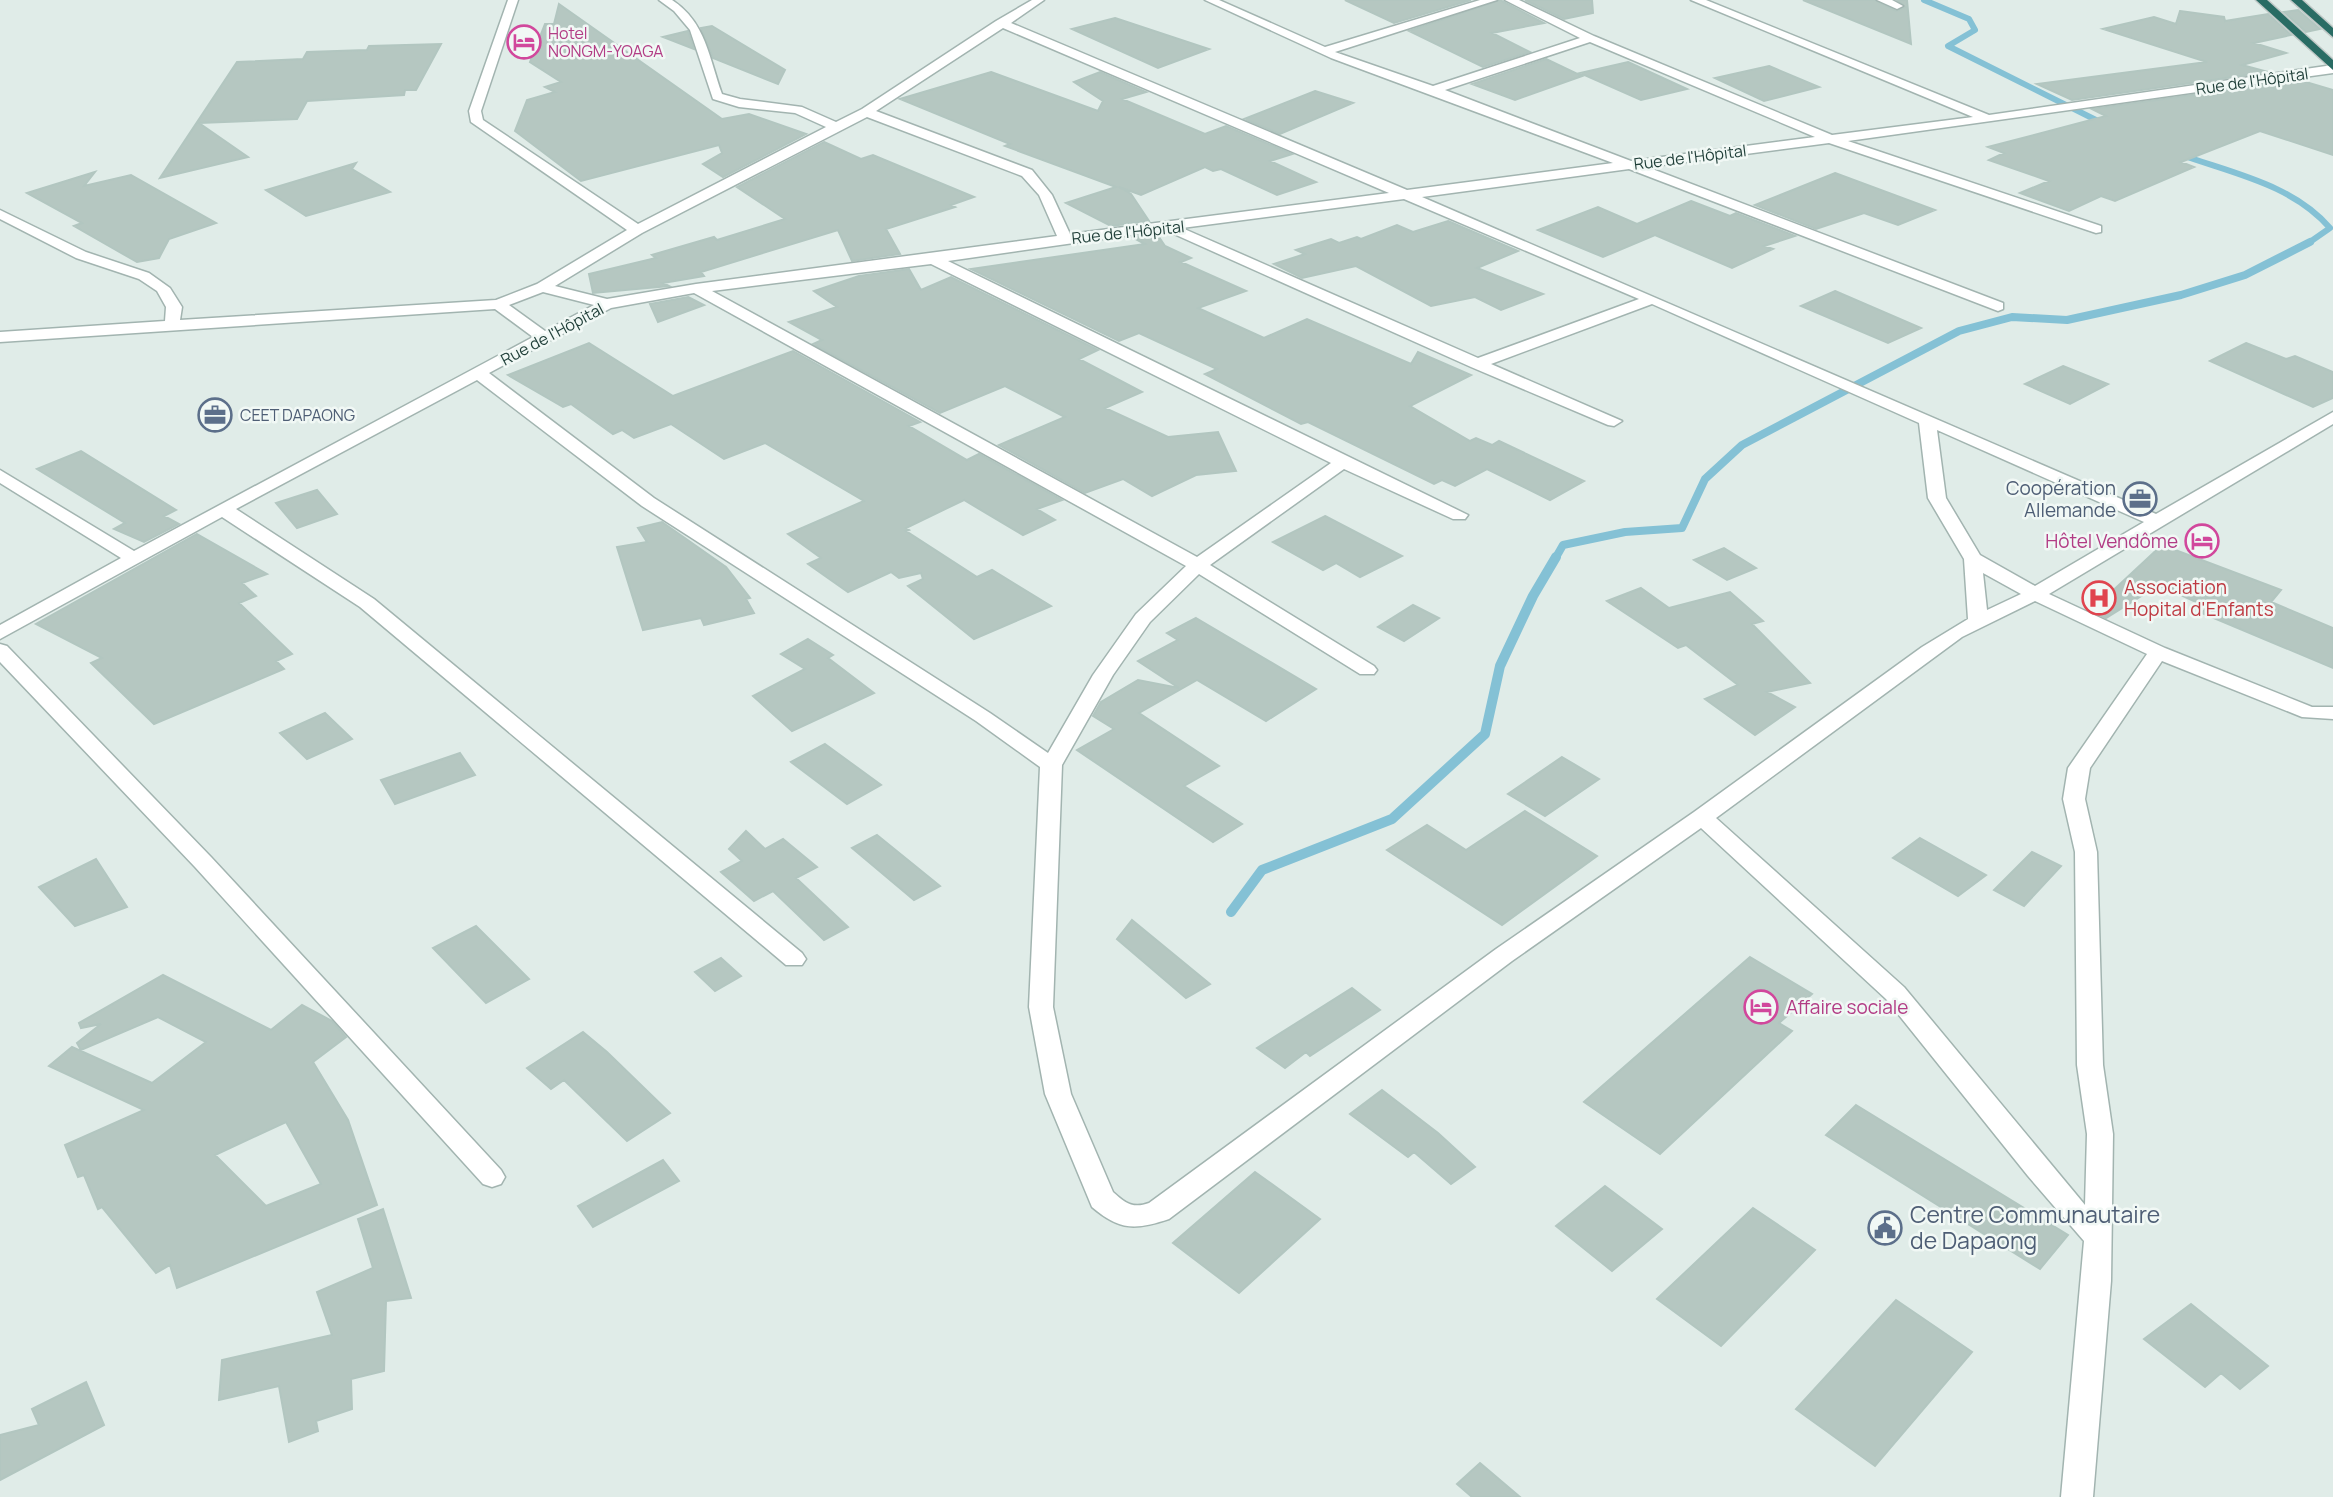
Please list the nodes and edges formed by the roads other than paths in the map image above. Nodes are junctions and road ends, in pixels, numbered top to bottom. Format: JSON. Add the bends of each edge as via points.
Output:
{"nodes":[{"id":1,"x":513,"y":0,"type":"edge"},
{"id":2,"x":664,"y":0,"type":"edge"},
{"id":3,"x":1039,"y":0,"type":"edge"},
{"id":4,"x":1235,"y":0,"type":"edge"},
{"id":5,"x":1492,"y":0,"type":"edge"},
{"id":6,"x":1510,"y":0,"type":"edge"},
{"id":7,"x":1696,"y":0,"type":"edge"},
{"id":8,"x":1882,"y":0,"type":"edge"},
{"id":9,"x":2261,"y":0,"type":"edge"},
{"id":10,"x":2297,"y":0,"type":"edge"},
{"id":11,"x":1214,"y":2,"type":"edge"},
{"id":12,"x":1897,"y":6,"type":"dead end"},
{"id":13,"x":1000,"y":23,"type":"junction"},
{"id":14,"x":2333,"y":34,"type":"edge"},
{"id":15,"x":1590,"y":38,"type":"junction"},
{"id":16,"x":1325,"y":51,"type":"junction"},
{"id":17,"x":2333,"y":68,"type":"edge"},
{"id":18,"x":1433,"y":90,"type":"junction"},
{"id":19,"x":866,"y":111,"type":"junction"},
{"id":20,"x":1986,"y":118,"type":"junction"},
{"id":21,"x":836,"y":128,"type":"junction"},
{"id":22,"x":1830,"y":139,"type":"junction"},
{"id":23,"x":1627,"y":165,"type":"junction"},
{"id":24,"x":1404,"y":195,"type":"junction"},
{"id":25,"x":0,"y":214,"type":"edge"},
{"id":26,"x":1171,"y":228,"type":"junction"},
{"id":27,"x":2096,"y":229,"type":"dead end"},
{"id":28,"x":637,"y":230,"type":"junction"},
{"id":29,"x":1065,"y":239,"type":"junction"},
{"id":30,"x":933,"y":260,"type":"junction"},
{"id":31,"x":542,"y":287,"type":"junction"},
{"id":32,"x":696,"y":288,"type":"junction"},
{"id":33,"x":1652,"y":299,"type":"junction"},
{"id":34,"x":498,"y":304,"type":"junction"},
{"id":35,"x":607,"y":304,"type":"junction"},
{"id":36,"x":1998,"y":306,"type":"dead end"},
{"id":37,"x":172,"y":327,"type":"junction"},
{"id":38,"x":542,"y":336,"type":"junction"},
{"id":39,"x":0,"y":337,"type":"edge"},
{"id":40,"x":1477,"y":364,"type":"junction"},
{"id":41,"x":479,"y":373,"type":"junction"},
{"id":42,"x":2333,"y":417,"type":"edge"},
{"id":43,"x":1614,"y":421,"type":"dead end"},
{"id":44,"x":1927,"y":421,"type":"junction"},
{"id":45,"x":1343,"y":462,"type":"junction"},
{"id":46,"x":0,"y":475,"type":"edge"},
{"id":47,"x":223,"y":509,"type":"junction"},
{"id":48,"x":1459,"y":515,"type":"dead end"},
{"id":49,"x":2158,"y":522,"type":"junction"},
{"id":50,"x":133,"y":558,"type":"junction"},
{"id":51,"x":1973,"y":559,"type":"junction"},
{"id":52,"x":1198,"y":565,"type":"junction"},
{"id":53,"x":2035,"y":594,"type":"junction"},
{"id":54,"x":1978,"y":621,"type":"junction"},
{"id":55,"x":0,"y":633,"type":"edge"},
{"id":56,"x":0,"y":650,"type":"edge"},
{"id":57,"x":2158,"y":652,"type":"junction"},
{"id":58,"x":1367,"y":670,"type":"dead end"},
{"id":59,"x":2333,"y":713,"type":"edge"},
{"id":60,"x":1051,"y":765,"type":"junction"},
{"id":61,"x":1702,"y":817,"type":"junction"},
{"id":62,"x":794,"y":959,"type":"dead end"},
{"id":63,"x":492,"y":1178,"type":"dead end"},
{"id":64,"x":2099,"y":1239,"type":"junction"},
{"id":65,"x":2077,"y":1497,"type":"edge"}],
"edges":[{"from":1,"to":28,"type":"street","via":[[475,111],[477,122]]},
{"from":2,"to":21,"type":"street","via":[[684,15],[702,43],[717,96],[797,110]]},
{"from":3,"to":13,"type":"street"},
{"from":4,"to":11,"type":"street"},
{"from":5,"to":16,"type":"street"},
{"from":6,"to":15,"type":"street"},
{"from":7,"to":20,"type":"street"},
{"from":8,"to":12,"type":"street"},
{"from":9,"to":17,"type":"highway"},
{"from":10,"to":14,"type":"highway"},
{"from":11,"to":16,"type":"street"},
{"from":13,"to":19,"type":"street"},
{"from":13,"to":24,"type":"street"},
{"from":15,"to":18,"type":"street"},
{"from":15,"to":22,"type":"street"},
{"from":16,"to":18,"type":"street"},
{"from":17,"to":20,"type":"street","name":"Rue de l'Hôpital"},
{"from":18,"to":23,"type":"street"},
{"from":19,"to":21,"type":"street"},
{"from":19,"to":29,"type":"street","via":[[1027,173],[1051,201]]},
{"from":20,"to":22,"type":"street","name":"Rue de l'Hôpital"},
{"from":21,"to":28,"type":"street"},
{"from":22,"to":23,"type":"street","name":"Rue de l'Hôpital"},
{"from":22,"to":27,"type":"street"},
{"from":23,"to":24,"type":"street","name":"Rue de l'Hôpital"},
{"from":23,"to":36,"type":"street"},
{"from":24,"to":26,"type":"street","name":"Rue de l'Hôpital"},
{"from":24,"to":33,"type":"street"},
{"from":25,"to":37,"type":"street","via":[[81,255],[144,276],[163,288],[174,307]]},
{"from":26,"to":29,"type":"street","name":"Rue de l'Hôpital"},
{"from":26,"to":40,"type":"street"},
{"from":28,"to":31,"type":"street"},
{"from":29,"to":30,"type":"street","name":"Rue de l'Hôpital"},
{"from":30,"to":32,"type":"street","name":"Rue de l'Hôpital"},
{"from":30,"to":45,"type":"street"},
{"from":31,"to":34,"type":"street"},
{"from":31,"to":35,"type":"street"},
{"from":32,"to":35,"type":"street","name":"Rue de l'Hôpital"},
{"from":32,"to":52,"type":"street"},
{"from":33,"to":40,"type":"street"},
{"from":33,"to":44,"type":"street"},
{"from":34,"to":37,"type":"street"},
{"from":34,"to":38,"type":"street"},
{"from":35,"to":38,"type":"street","name":"Rue de l'Hôpital"},
{"from":37,"to":39,"type":"street"},
{"from":38,"to":41,"type":"street","name":"Rue de l'Hôpital"},
{"from":40,"to":43,"type":"street"},
{"from":41,"to":47,"type":"street","name":"Rue de l'Hôpital"},
{"from":41,"to":60,"type":"street","via":[[648,502]]},
{"from":42,"to":49,"type":"street"},
{"from":44,"to":49,"type":"street"},
{"from":44,"to":51,"type":"street","via":[[1937,498]]},
{"from":45,"to":48,"type":"street"},
{"from":45,"to":52,"type":"street"},
{"from":46,"to":50,"type":"street"},
{"from":47,"to":50,"type":"street","name":"Rue de l'Hôpital"},
{"from":47,"to":62,"type":"street","via":[[367,603]]},
{"from":49,"to":53,"type":"street"},
{"from":50,"to":55,"type":"street","name":"Rue de l'Hôpital"},
{"from":51,"to":53,"type":"street"},
{"from":51,"to":54,"type":"street"},
{"from":52,"to":58,"type":"street"},
{"from":52,"to":60,"type":"street","via":[[1143,618],[1103,675]]},
{"from":53,"to":54,"type":"street"},
{"from":53,"to":57,"type":"street"},
{"from":54,"to":61,"type":"street","via":[[1929,650]]},
{"from":56,"to":63,"type":"street","via":[[203,862]]},
{"from":57,"to":59,"type":"street","via":[[2309,713]]},
{"from":57,"to":64,"type":"street","via":[[2079,768],[2074,799],[2088,883],[2091,1065],[2100,1134]]},
{"from":60,"to":61,"type":"street","via":[[1041,1007],[1058,1094],[1102,1199],[1117,1212],[1139,1218],[1159,1210],[1504,955]]},
{"from":61,"to":64,"type":"street","via":[[1895,993]]},
{"from":64,"to":65,"type":"street"}]}
